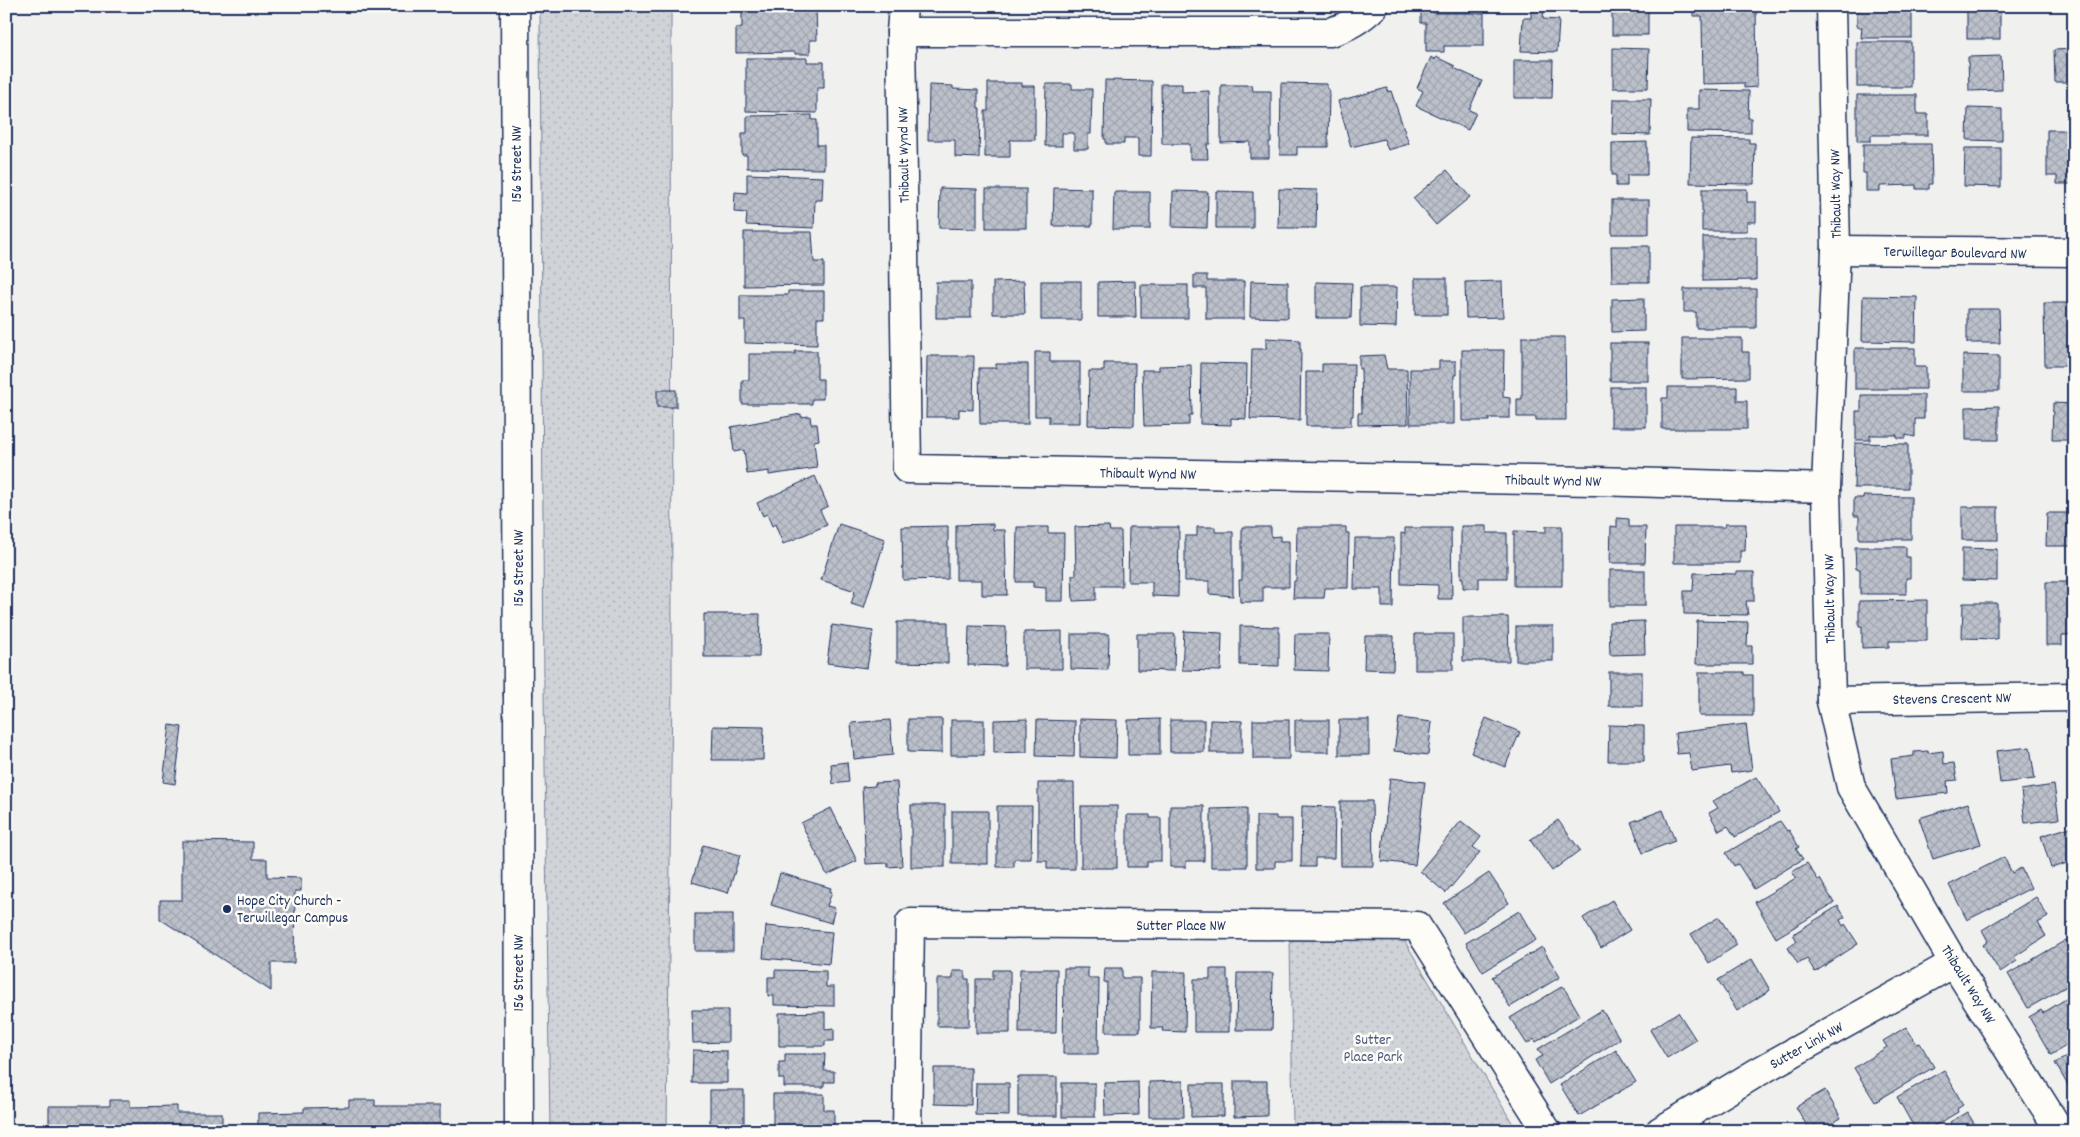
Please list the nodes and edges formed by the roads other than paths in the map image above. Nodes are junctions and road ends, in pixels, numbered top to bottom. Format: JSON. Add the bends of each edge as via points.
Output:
{"nodes":[{"id":1,"x":515,"y":6,"type":"edge"},
{"id":2,"x":1374,"y":6,"type":"edge"},
{"id":3,"x":1831,"y":6,"type":"edge"},
{"id":4,"x":902,"y":19,"type":"edge"},
{"id":5,"x":1836,"y":250,"type":"junction"},
{"id":6,"x":2074,"y":252,"type":"edge"},
{"id":7,"x":1826,"y":488,"type":"junction"},
{"id":8,"x":2074,"y":697,"type":"edge"},
{"id":9,"x":1831,"y":701,"type":"junction"},
{"id":10,"x":1954,"y":963,"type":"junction"},
{"id":11,"x":518,"y":1131,"type":"edge"},
{"id":12,"x":907,"y":1131,"type":"edge"},
{"id":13,"x":1547,"y":1131,"type":"edge"},
{"id":14,"x":1660,"y":1131,"type":"edge"},
{"id":15,"x":2060,"y":1131,"type":"edge"}],
"edges":[{"from":1,"to":11,"type":"street","name":"156 Street NW"},
{"from":2,"to":4,"type":"street","name":"Thibault Wynd NW","via":[[1359,20],[1330,32]]},
{"from":3,"to":5,"type":"street","name":"Thibault Way NW"},
{"from":4,"to":7,"type":"street","name":"Thibault Wynd NW","via":[[907,469],[1585,480]]},
{"from":5,"to":6,"type":"street","name":"Terwillegar Boulevard NW"},
{"from":5,"to":7,"type":"street","name":"Thibault Way NW"},
{"from":7,"to":9,"type":"street","name":"Thibault Way NW"},
{"from":8,"to":9,"type":"street","name":"Stevens Crescent NW"},
{"from":9,"to":10,"type":"street","name":"Thibault Way NW","via":[[1851,786]]},
{"from":10,"to":14,"type":"street","name":"Sutter Link NW","via":[[1758,1072]]},
{"from":10,"to":15,"type":"street","name":"Thibault Way NW"},
{"from":12,"to":13,"type":"street","name":"Sutter Place NW","via":[[910,923],[1417,926]]}]}
